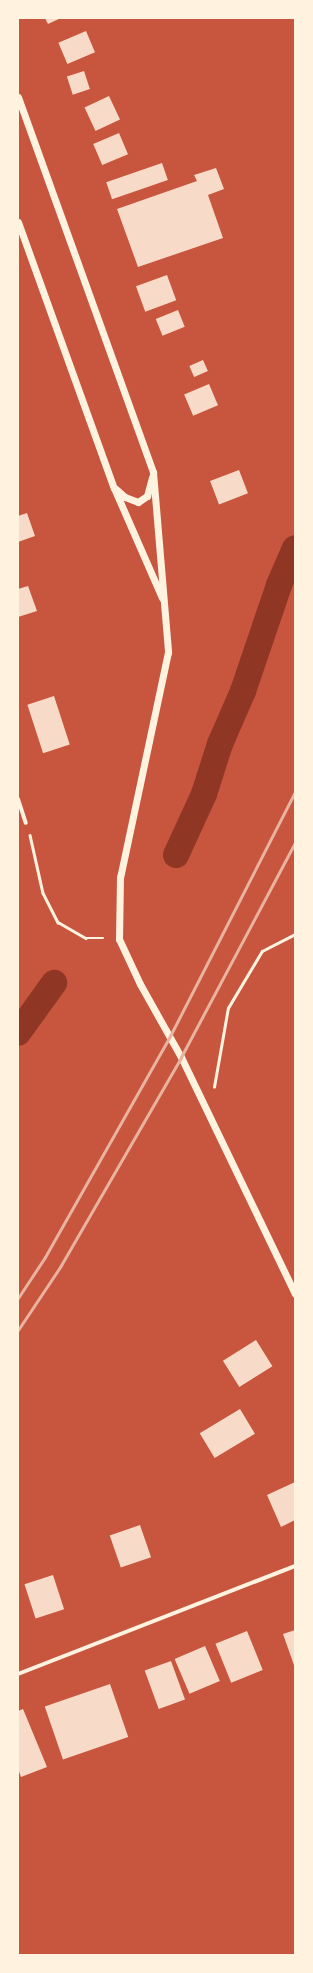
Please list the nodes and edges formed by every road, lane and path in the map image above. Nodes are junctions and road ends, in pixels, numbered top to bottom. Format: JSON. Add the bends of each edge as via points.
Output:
{"nodes":[{"id":1,"x":18,"y":97,"type":"edge"},
{"id":2,"x":18,"y":222,"type":"edge"},
{"id":3,"x":153,"y":472,"type":"junction"},
{"id":4,"x":114,"y":488,"type":"junction"},
{"id":5,"x":164,"y":604,"type":"junction"},
{"id":6,"x":18,"y":799,"type":"edge"},
{"id":7,"x":26,"y":822,"type":"joint"},
{"id":8,"x":295,"y":934,"type":"edge"},
{"id":9,"x":119,"y":939,"type":"junction"},
{"id":10,"x":209,"y":1115,"type":"junction"},
{"id":11,"x":295,"y":1294,"type":"edge"},
{"id":12,"x":295,"y":1566,"type":"edge"},
{"id":13,"x":18,"y":1674,"type":"edge"}],
"edges":[{"from":1,"to":3,"type":"street"},
{"from":2,"to":4,"type":"street"},
{"from":3,"to":4,"type":"street","via":[[147,496],[138,502],[124,497]]},
{"from":3,"to":5,"type":"street"},
{"from":4,"to":5,"type":"street"},
{"from":5,"to":9,"type":"street","via":[[168,652],[121,869]]},
{"from":6,"to":7,"type":"street"},
{"from":7,"to":9,"type":"path","via":[[43,893],[58,922],[86,938]]},
{"from":8,"to":10,"type":"path","via":[[262,951],[228,1008]]},
{"from":9,"to":10,"type":"street","via":[[140,984],[182,1057]]},
{"from":10,"to":11,"type":"street"},
{"from":12,"to":13,"type":"street"}]}
